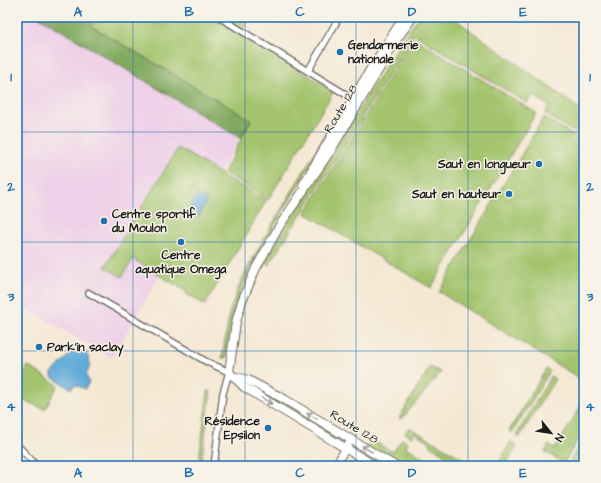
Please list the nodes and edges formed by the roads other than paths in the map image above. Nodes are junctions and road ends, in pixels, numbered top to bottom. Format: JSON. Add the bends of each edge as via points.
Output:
{"nodes":[{"id":1,"x":219,"y":17,"type":"edge"},
{"id":2,"x":404,"y":17,"type":"edge"},
{"id":3,"x":413,"y":17,"type":"edge"},
{"id":4,"x":336,"y":23,"type":"dead end"},
{"id":5,"x":308,"y":71,"type":"junction"},
{"id":6,"x":356,"y":100,"type":"junction"},
{"id":7,"x":89,"y":293,"type":"dead end"},
{"id":8,"x":229,"y":372,"type":"junction"},
{"id":9,"x":236,"y":377,"type":"junction"},
{"id":10,"x":351,"y":440,"type":"junction"},
{"id":11,"x":17,"y":445,"type":"edge"},
{"id":12,"x":346,"y":448,"type":"junction"},
{"id":13,"x":37,"y":466,"type":"edge"},
{"id":14,"x":214,"y":466,"type":"edge"},
{"id":15,"x":335,"y":466,"type":"edge"},
{"id":16,"x":375,"y":466,"type":"edge"},
{"id":17,"x":395,"y":466,"type":"edge"}],
"edges":[{"from":1,"to":5,"type":"street"},
{"from":2,"to":6,"type":"main road","name":"Route 128"},
{"from":3,"to":6,"type":"main road","name":"Route 128"},
{"from":4,"to":5,"type":"street"},
{"from":5,"to":6,"type":"street"},
{"from":6,"to":8,"type":"main road","name":"Route 128","via":[[310,182],[288,212],[256,268],[242,301],[232,342]]},
{"from":7,"to":8,"type":"street","via":[[206,362]]},
{"from":8,"to":9,"type":"main road","name":"Route 128"},
{"from":8,"to":14,"type":"street","via":[[223,393]]},
{"from":10,"to":9,"type":"main road","name":"Route 128","one_way":true,"via":[[284,399],[248,380]]},
{"from":9,"to":12,"type":"main road","name":"Route 128","one_way":true,"via":[[244,387]]},
{"from":10,"to":12,"type":"street"},
{"from":17,"to":10,"type":"main road","name":"Route 128","one_way":true},
{"from":11,"to":13,"type":"street"},
{"from":12,"to":15,"type":"street"},
{"from":12,"to":16,"type":"main road","name":"Route 128"}]}
